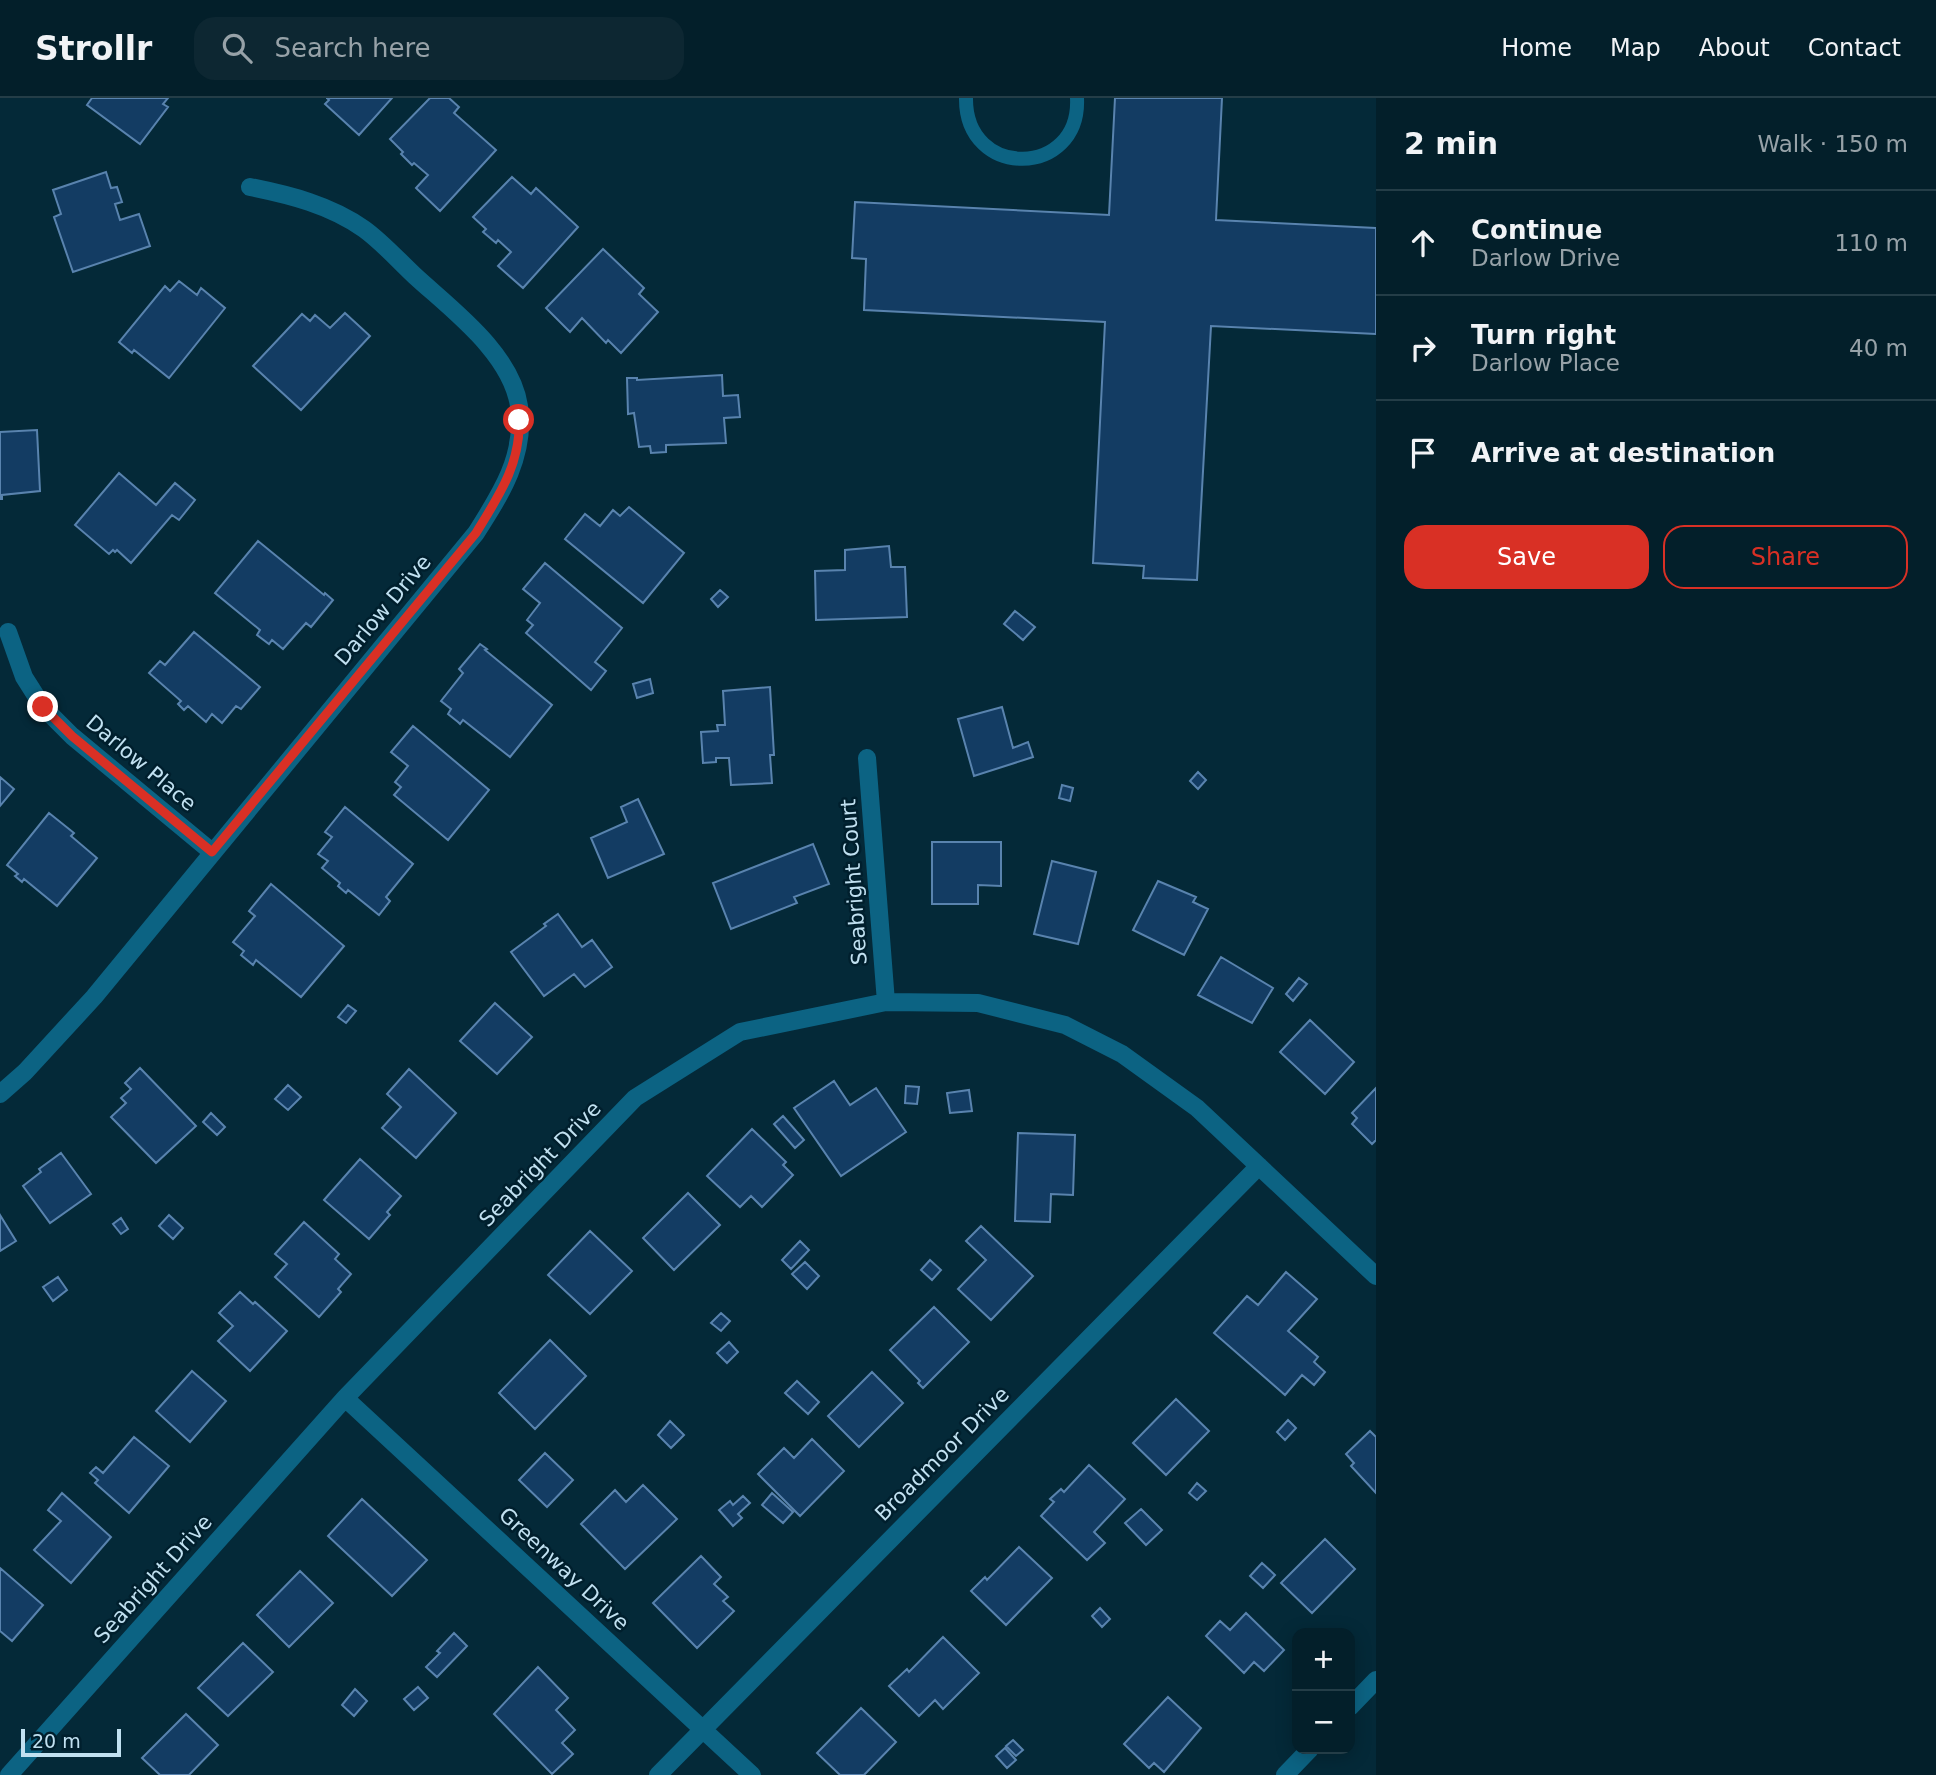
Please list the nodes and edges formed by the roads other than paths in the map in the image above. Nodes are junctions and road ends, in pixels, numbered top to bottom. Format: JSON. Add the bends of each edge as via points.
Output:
{"nodes":[{"id":1,"x":967,"y":98,"type":"edge"},
{"id":2,"x":1077,"y":98,"type":"edge"},
{"id":3,"x":250,"y":187,"type":"dead end"},
{"id":4,"x":8,"y":632,"type":"dead end"},
{"id":5,"x":867,"y":758,"type":"dead end"},
{"id":6,"x":212,"y":852,"type":"junction"},
{"id":7,"x":886,"y":1002,"type":"junction"},
{"id":8,"x":0,"y":1094,"type":"edge"},
{"id":9,"x":1259,"y":1166,"type":"junction"},
{"id":10,"x":1376,"y":1276,"type":"edge"},
{"id":11,"x":345,"y":1398,"type":"junction"},
{"id":12,"x":1376,"y":1680,"type":"edge"},
{"id":13,"x":1355,"y":1702,"type":"edge"},
{"id":14,"x":703,"y":1728,"type":"junction"},
{"id":15,"x":1305,"y":1754,"type":"edge"},
{"id":16,"x":9,"y":1775,"type":"edge"},
{"id":17,"x":658,"y":1775,"type":"edge"},
{"id":18,"x":752,"y":1775,"type":"edge"},
{"id":19,"x":1285,"y":1775,"type":"edge"}],
"edges":[{"from":1,"to":2,"type":"lane","via":[[967,116],[982,144],[1010,159],[1026,160],[1055,149],[1066,138],[1074,124]]},
{"from":3,"to":6,"type":"street","name":"Darlow Drive","via":[[293,195],[326,208],[364,229],[395,257],[482,338],[505,368],[519,404],[520,435],[516,460],[501,494],[476,533]]},
{"from":4,"to":6,"type":"street","name":"Darlow Place","via":[[24,677],[43,707]]},
{"from":5,"to":7,"type":"street","name":"Seabright Court"},
{"from":6,"to":8,"type":"street","name":"Darlow Drive","via":[[94,997]]},
{"from":7,"to":9,"type":"street","name":"Seabright Drive","via":[[978,1003],[1065,1025],[1122,1054],[1197,1108]]},
{"from":7,"to":11,"type":"street","name":"Seabright Drive","via":[[740,1032],[635,1098]]},
{"from":9,"to":10,"type":"street","name":"Seabright Drive"},
{"from":9,"to":14,"type":"street","name":"Broadmoor Drive"},
{"from":11,"to":14,"type":"street","name":"Greenway Drive"},
{"from":11,"to":16,"type":"street","name":"Seabright Drive"},
{"from":12,"to":13,"type":"street"},
{"from":14,"to":17,"type":"street","name":"Broadmoor Drive"},
{"from":14,"to":18,"type":"street","name":"Greenway Drive"},
{"from":15,"to":19,"type":"street"}]}
